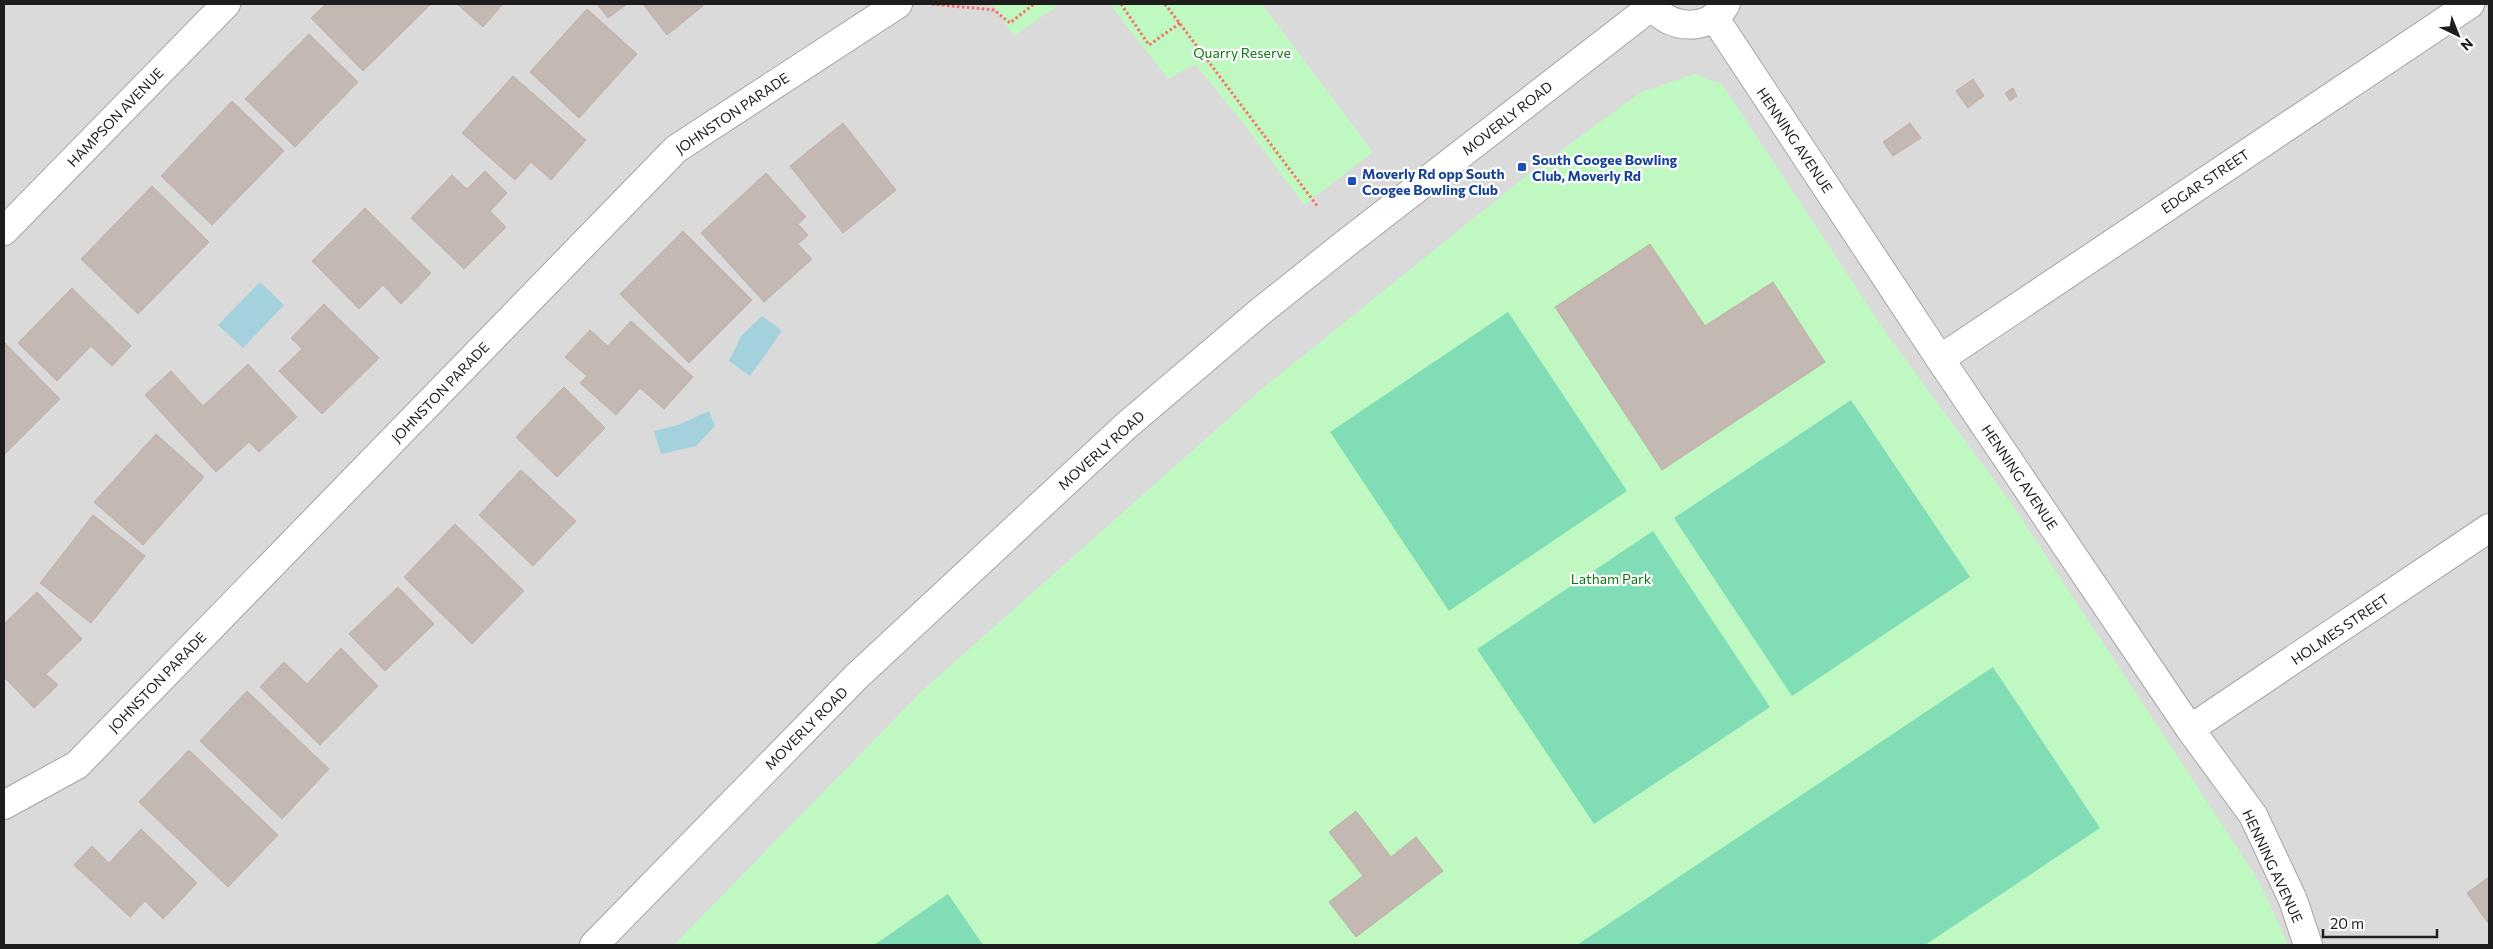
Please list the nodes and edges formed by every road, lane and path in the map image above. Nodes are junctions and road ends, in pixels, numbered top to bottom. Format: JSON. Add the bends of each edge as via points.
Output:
{"nodes":[{"id":1,"x":226,"y":4,"type":"edge"},
{"id":2,"x":898,"y":4,"type":"edge"},
{"id":3,"x":932,"y":4,"type":"edge"},
{"id":4,"x":1034,"y":4,"type":"edge"},
{"id":5,"x":1121,"y":4,"type":"edge"},
{"id":6,"x":1165,"y":4,"type":"edge"},
{"id":7,"x":2470,"y":4,"type":"edge"},
{"id":8,"x":1652,"y":5,"type":"edge"},
{"id":9,"x":1720,"y":11,"type":"edge"},
{"id":10,"x":1180,"y":23,"type":"junction"},
{"id":11,"x":1318,"y":208,"type":"dead end"},
{"id":12,"x":4,"y":231,"type":"edge"},
{"id":13,"x":1940,"y":359,"type":"junction"},
{"id":14,"x":2489,"y":528,"type":"edge"},
{"id":15,"x":2190,"y":729,"type":"junction"},
{"id":16,"x":4,"y":805,"type":"edge"},
{"id":17,"x":594,"y":945,"type":"edge"},
{"id":18,"x":2308,"y":945,"type":"edge"}],
"edges":[{"from":1,"to":12,"type":"street","name":"HAMPSON AVENUE"},
{"from":2,"to":16,"type":"street","name":"JOHNSTON PARADE","via":[[676,149],[77,765]]},
{"from":3,"to":4,"type":"path","via":[[994,10],[1010,23]]},
{"from":5,"to":10,"type":"path","via":[[1149,45]]},
{"from":6,"to":10,"type":"path"},
{"from":7,"to":13,"type":"street","name":"EDGAR STREET"},
{"from":8,"to":9,"type":"street","via":[[1661,16],[1680,24],[1701,24]]},
{"from":8,"to":17,"type":"street","name":"MOVERLY ROAD","via":[[1322,262],[1127,425],[856,677]]},
{"from":9,"to":13,"type":"street","name":"HENNING AVENUE"},
{"from":10,"to":11,"type":"path"},
{"from":13,"to":15,"type":"street","name":"HENNING AVENUE"},
{"from":14,"to":15,"type":"street","name":"HOLMES STREET"},
{"from":15,"to":18,"type":"street","name":"HENNING AVENUE","via":[[2252,815],[2293,900]]}]}
